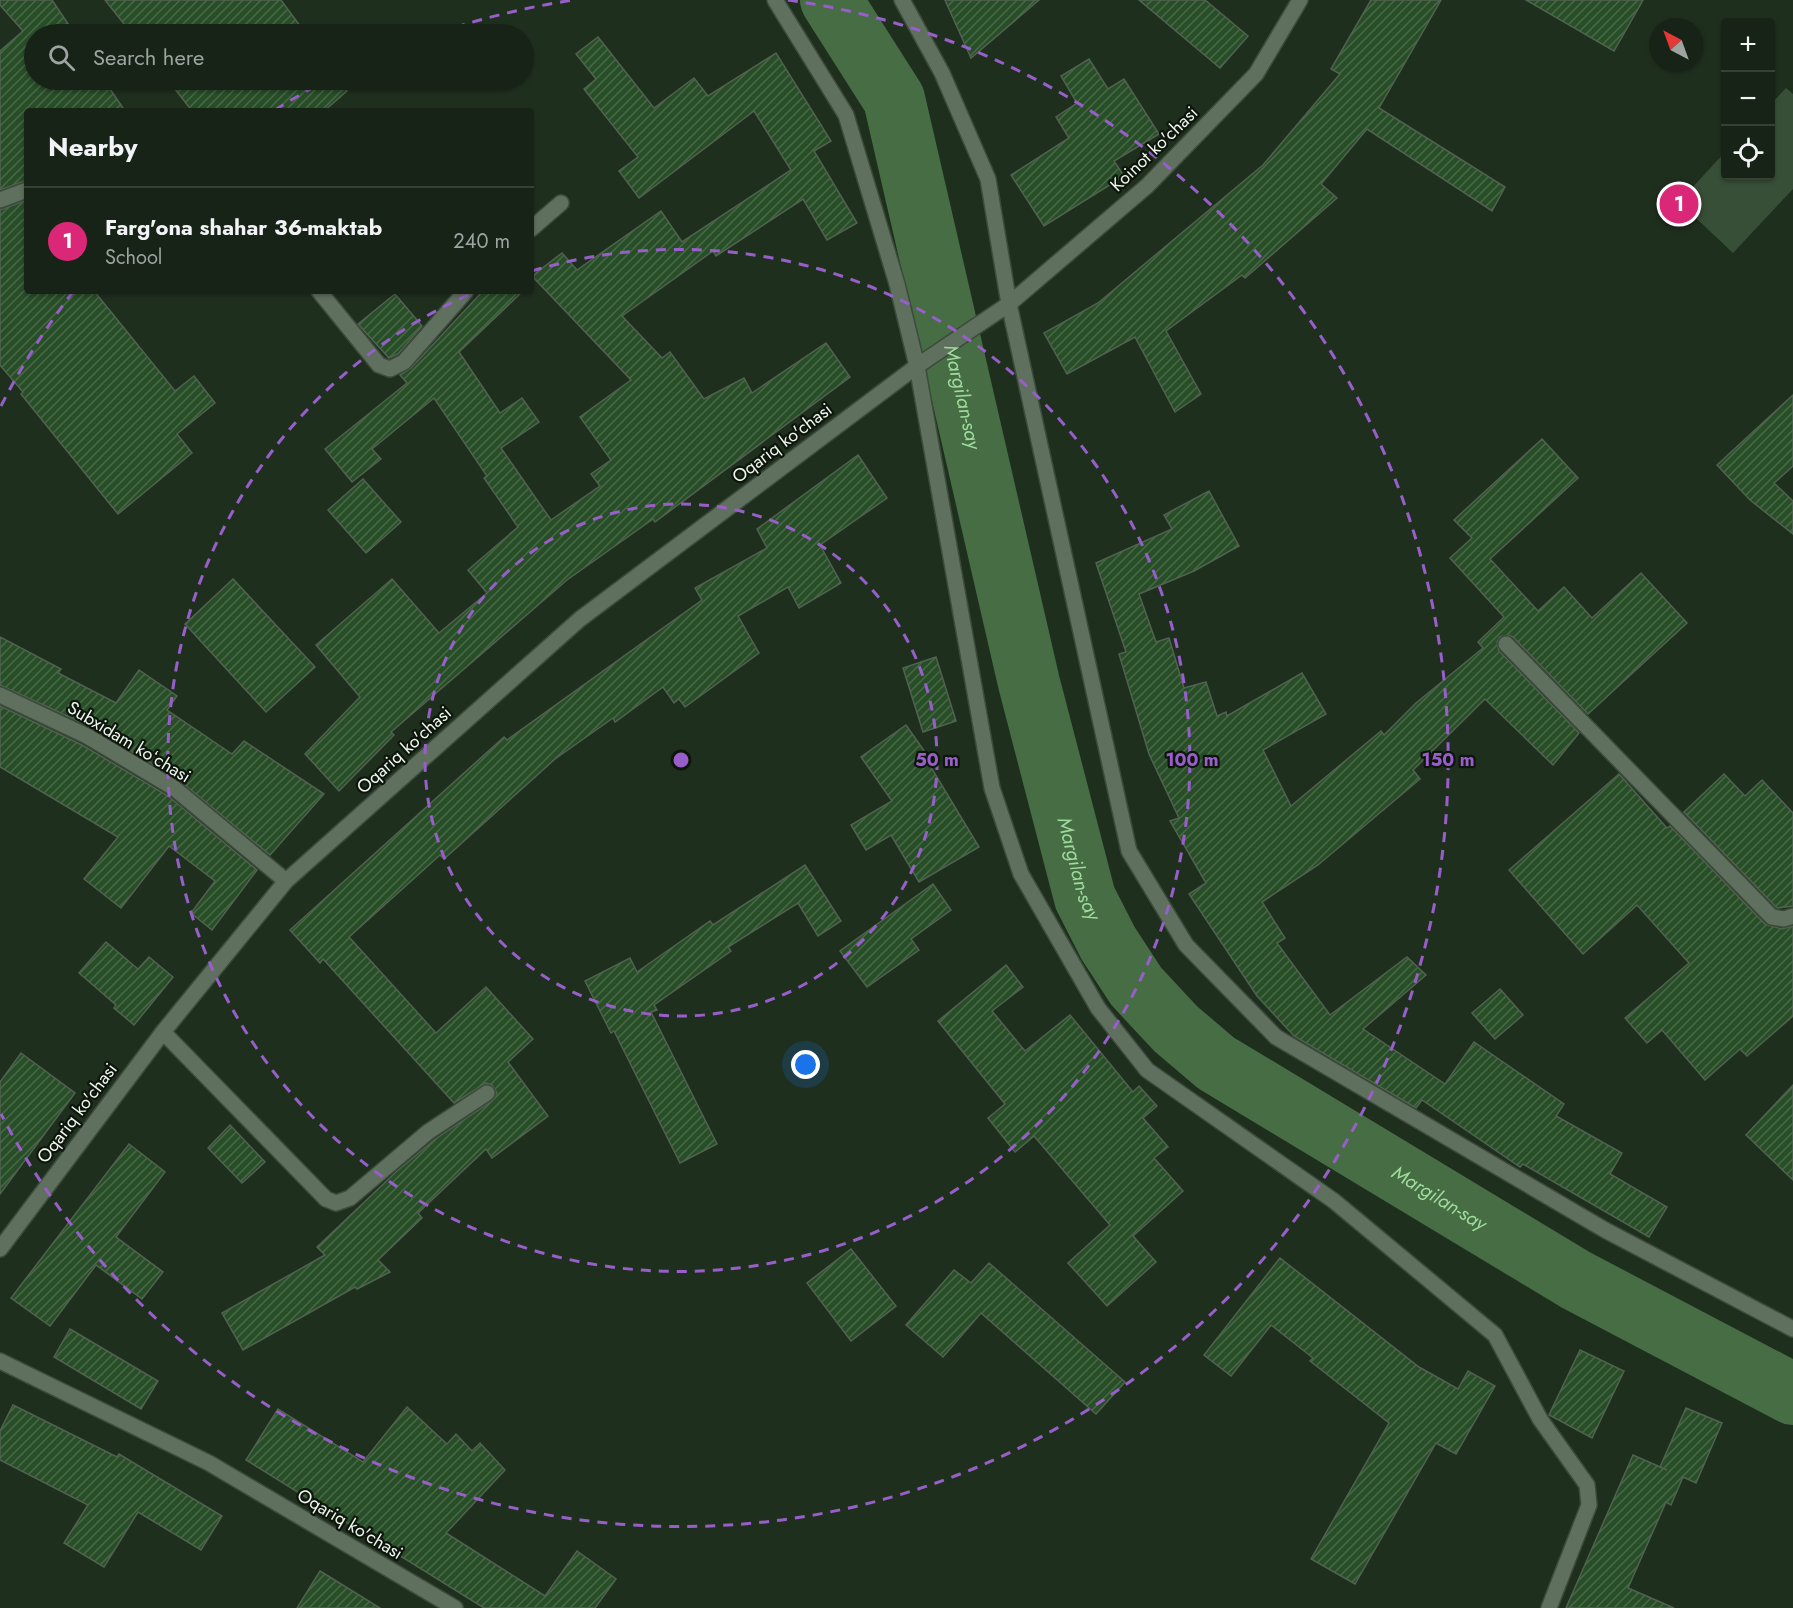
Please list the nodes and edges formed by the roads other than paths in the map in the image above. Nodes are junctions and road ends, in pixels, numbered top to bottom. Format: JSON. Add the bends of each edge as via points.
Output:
{"nodes":[{"id":1,"x":775,"y":0,"type":"edge"},
{"id":2,"x":902,"y":0,"type":"edge"},
{"id":3,"x":1300,"y":0,"type":"edge"},
{"id":4,"x":24,"y":191,"type":"edge"},
{"id":5,"x":0,"y":200,"type":"edge"},
{"id":6,"x":561,"y":203,"type":"dead end"},
{"id":7,"x":534,"y":226,"type":"edge"},
{"id":8,"x":321,"y":294,"type":"edge"},
{"id":9,"x":463,"y":294,"type":"edge"},
{"id":10,"x":1010,"y":304,"type":"junction"},
{"id":11,"x":917,"y":366,"type":"junction"},
{"id":12,"x":1506,"y":644,"type":"dead end"},
{"id":13,"x":0,"y":695,"type":"edge"},
{"id":14,"x":286,"y":881,"type":"junction"},
{"id":15,"x":1793,"y":916,"type":"edge"},
{"id":16,"x":163,"y":1032,"type":"junction"},
{"id":17,"x":487,"y":1093,"type":"dead end"},
{"id":18,"x":0,"y":1249,"type":"edge"},
{"id":19,"x":1793,"y":1329,"type":"edge"},
{"id":20,"x":0,"y":1362,"type":"edge"},
{"id":21,"x":454,"y":1608,"type":"edge"},
{"id":22,"x":1549,"y":1608,"type":"edge"}],
"edges":[{"from":1,"to":11,"type":"street","via":[[846,115],[897,284]]},
{"from":2,"to":10,"type":"street","via":[[942,73],[988,179]]},
{"from":3,"to":10,"type":"street","name":"Koinot ko'chasi","via":[[1256,74],[1147,186]]},
{"from":4,"to":5,"type":"street"},
{"from":6,"to":7,"type":"street"},
{"from":8,"to":9,"type":"street","via":[[379,365],[390,369],[404,362]]},
{"from":10,"to":11,"type":"street","name":"Koinot ko'chasi"},
{"from":10,"to":19,"type":"street","via":[[1130,851],[1186,945],[1276,1037],[1605,1230]]},
{"from":11,"to":14,"type":"street","name":"Oqariq ko'chasi","via":[[580,619]]},
{"from":11,"to":22,"type":"street","via":[[992,788],[1021,874],[1098,1008],[1147,1070],[1334,1201],[1495,1335],[1539,1419],[1587,1485],[1589,1505]]},
{"from":12,"to":15,"type":"street","via":[[1773,917]]},
{"from":13,"to":14,"type":"street","name":"Subxidam koʻchasi","via":[[87,736],[174,788]]},
{"from":14,"to":16,"type":"street","name":"Oqariq ko'chasi"},
{"from":16,"to":17,"type":"street","via":[[326,1199],[336,1203],[350,1198],[428,1132]]},
{"from":16,"to":18,"type":"street","name":"Oqariq ko'chasi"},
{"from":20,"to":21,"type":"street","name":"Oqariq ko'chasi","via":[[209,1463]]}]}
